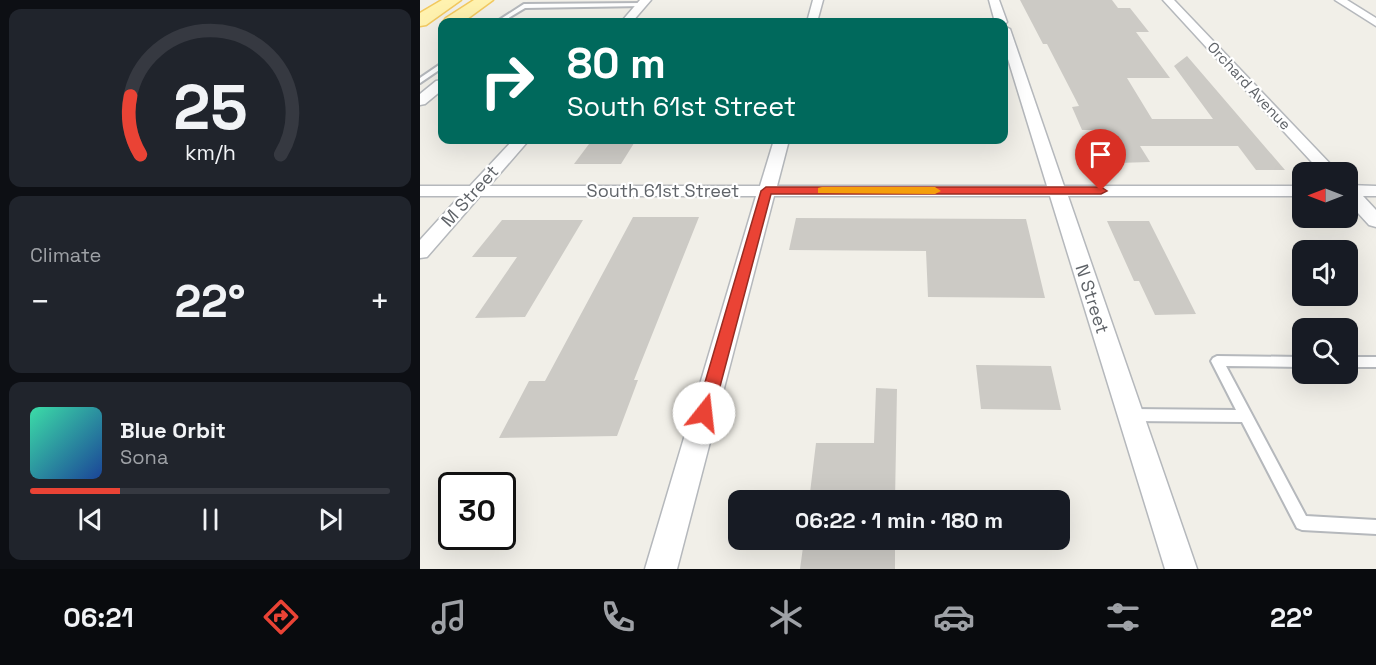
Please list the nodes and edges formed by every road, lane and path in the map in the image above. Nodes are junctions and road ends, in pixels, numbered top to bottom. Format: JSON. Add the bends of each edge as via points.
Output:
{"nodes":[{"id":1,"x":432,"y":0,"type":"edge"},
{"id":2,"x":453,"y":0,"type":"edge"},
{"id":3,"x":485,"y":0,"type":"edge"},
{"id":4,"x":496,"y":0,"type":"edge"},
{"id":5,"x":818,"y":0,"type":"edge"},
{"id":6,"x":994,"y":0,"type":"edge"},
{"id":7,"x":1168,"y":0,"type":"edge"},
{"id":8,"x":1340,"y":0,"type":"edge"},
{"id":9,"x":644,"y":2,"type":"edge"},
{"id":10,"x":459,"y":18,"type":"edge"},
{"id":11,"x":462,"y":18,"type":"edge"},
{"id":12,"x":505,"y":18,"type":"edge"},
{"id":13,"x":630,"y":18,"type":"edge"},
{"id":14,"x":813,"y":18,"type":"edge"},
{"id":15,"x":1000,"y":18,"type":"edge"},
{"id":16,"x":420,"y":20,"type":"edge"},
{"id":17,"x":1376,"y":23,"type":"edge"},
{"id":18,"x":1008,"y":41,"type":"edge"},
{"id":19,"x":438,"y":68,"type":"edge"},
{"id":20,"x":420,"y":83,"type":"edge"},
{"id":21,"x":438,"y":84,"type":"edge"},
{"id":22,"x":438,"y":87,"type":"edge"},
{"id":23,"x":420,"y":101,"type":"edge"},
{"id":24,"x":517,"y":144,"type":"edge"},
{"id":25,"x":779,"y":144,"type":"edge"},
{"id":26,"x":1321,"y":162,"type":"edge"},
{"id":27,"x":1358,"y":190,"type":"edge"},
{"id":28,"x":420,"y":191,"type":"edge"},
{"id":29,"x":474,"y":191,"type":"junction"},
{"id":30,"x":766,"y":191,"type":"junction"},
{"id":31,"x":1056,"y":191,"type":"junction"},
{"id":32,"x":1292,"y":191,"type":"edge"},
{"id":33,"x":1376,"y":191,"type":"edge"},
{"id":34,"x":1358,"y":202,"type":"edge"},
{"id":35,"x":1376,"y":221,"type":"edge"},
{"id":36,"x":420,"y":252,"type":"edge"},
{"id":37,"x":1292,"y":362,"type":"edge"},
{"id":38,"x":1358,"y":362,"type":"edge"},
{"id":39,"x":1376,"y":362,"type":"edge"},
{"id":40,"x":1130,"y":415,"type":"junction"},
{"id":41,"x":1244,"y":416,"type":"junction"},
{"id":42,"x":1376,"y":527,"type":"edge"},
{"id":43,"x":661,"y":569,"type":"edge"},
{"id":44,"x":1181,"y":569,"type":"edge"}],
"edges":[{"from":1,"to":16,"type":"main road"},
{"from":2,"to":16,"type":"main road"},
{"from":3,"to":10,"type":"main road"},
{"from":4,"to":11,"type":"main road"},
{"from":5,"to":14,"type":"street"},
{"from":6,"to":15,"type":"street"},
{"from":7,"to":26,"type":"street","name":"Orchard Avenue"},
{"from":8,"to":17,"type":"street"},
{"from":9,"to":12,"type":"lane","via":[[524,6]]},
{"from":9,"to":13,"type":"street"},
{"from":18,"to":31,"type":"street","name":"N Street"},
{"from":19,"to":20,"type":"lane"},
{"from":20,"to":21,"type":"lane"},
{"from":22,"to":23,"type":"street"},
{"from":24,"to":29,"type":"street","name":"M Street"},
{"from":25,"to":30,"type":"street"},
{"from":27,"to":33,"type":"street"},
{"from":28,"to":29,"type":"street","name":"South 61st Street"},
{"from":29,"to":30,"type":"street","name":"South 61st Street"},
{"from":29,"to":36,"type":"street","name":"M Street"},
{"from":30,"to":31,"type":"street","name":"South 61st Street"},
{"from":30,"to":43,"type":"street"},
{"from":31,"to":32,"type":"street","name":"South 61st Street"},
{"from":31,"to":40,"type":"street","name":"N Street"},
{"from":34,"to":35,"type":"street"},
{"from":37,"to":41,"type":"lane","via":[[1216,362]]},
{"from":38,"to":39,"type":"lane"},
{"from":40,"to":41,"type":"lane"},
{"from":40,"to":44,"type":"street","name":"N Street"},
{"from":41,"to":42,"type":"lane","via":[[1302,523]]}]}
